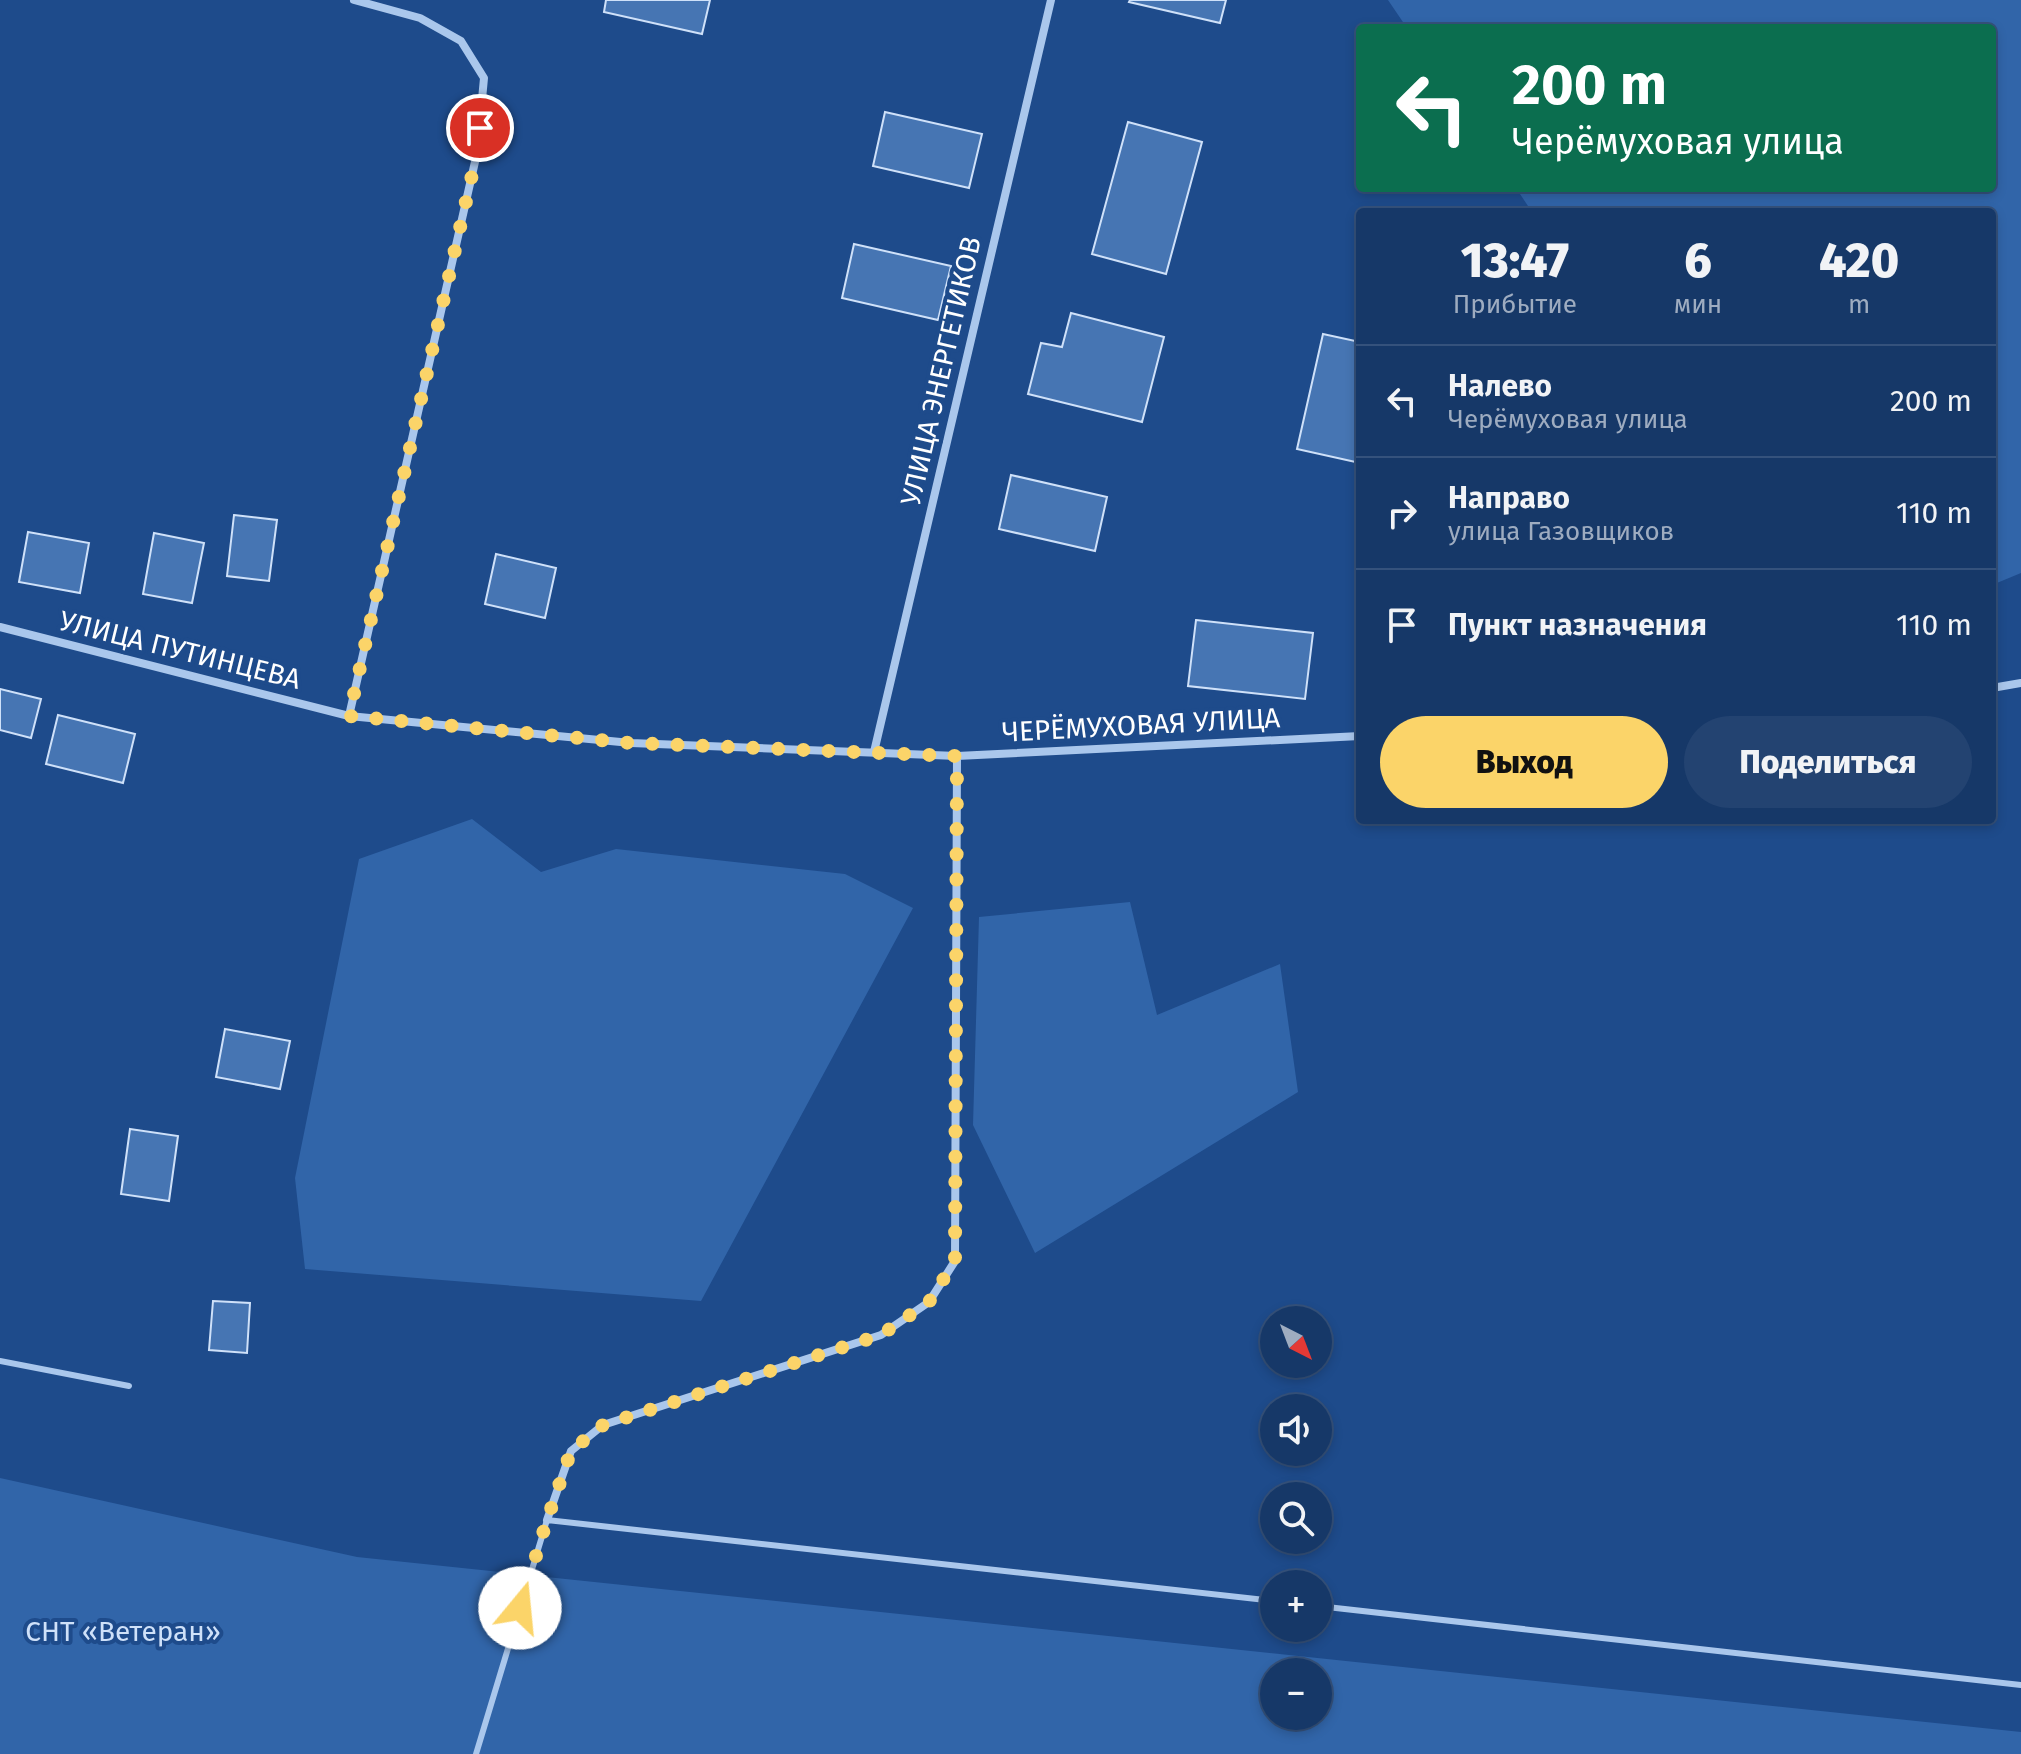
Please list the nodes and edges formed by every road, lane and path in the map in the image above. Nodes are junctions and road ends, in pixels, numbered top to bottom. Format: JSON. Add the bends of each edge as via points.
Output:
{"nodes":[{"id":1,"x":354,"y":0,"type":"edge"},
{"id":2,"x":1051,"y":0,"type":"edge"},
{"id":3,"x":0,"y":627,"type":"edge"},
{"id":4,"x":2021,"y":683,"type":"edge"},
{"id":5,"x":1996,"y":687,"type":"edge"},
{"id":6,"x":349,"y":716,"type":"junction"},
{"id":7,"x":1356,"y":736,"type":"edge"},
{"id":8,"x":874,"y":752,"type":"junction"},
{"id":9,"x":957,"y":756,"type":"junction"},
{"id":10,"x":0,"y":1361,"type":"edge"},
{"id":11,"x":129,"y":1386,"type":"dead end"},
{"id":12,"x":547,"y":1520,"type":"junction"},
{"id":13,"x":1260,"y":1599,"type":"edge"},
{"id":14,"x":1332,"y":1608,"type":"edge"},
{"id":15,"x":2021,"y":1685,"type":"edge"},
{"id":16,"x":476,"y":1754,"type":"edge"}],
"edges":[{"from":1,"to":6,"type":"street","via":[[420,18],[461,41],[484,78],[477,153]]},
{"from":2,"to":8,"type":"street","name":"УЛИЦА ЭНЕРГЕТИКОВ"},
{"from":3,"to":6,"type":"street","name":"УЛИЦА ПУТИНЦЕВА"},
{"from":4,"to":5,"type":"street"},
{"from":6,"to":8,"type":"street","name":"ЧЕРЁМУХОВАЯ УЛИЦА","via":[[631,743]]},
{"from":7,"to":9,"type":"street","name":"ЧЕРЁМУХОВАЯ УЛИЦА"},
{"from":8,"to":9,"type":"street","name":"ЧЕРЁМУХОВАЯ УЛИЦА"},
{"from":9,"to":12,"type":"street","via":[[955,1261],[929,1302],[881,1335],[603,1425],[571,1451]]},
{"from":10,"to":11,"type":"lane"},
{"from":12,"to":13,"type":"lane"},
{"from":12,"to":16,"type":"lane"},
{"from":14,"to":15,"type":"lane"}]}
